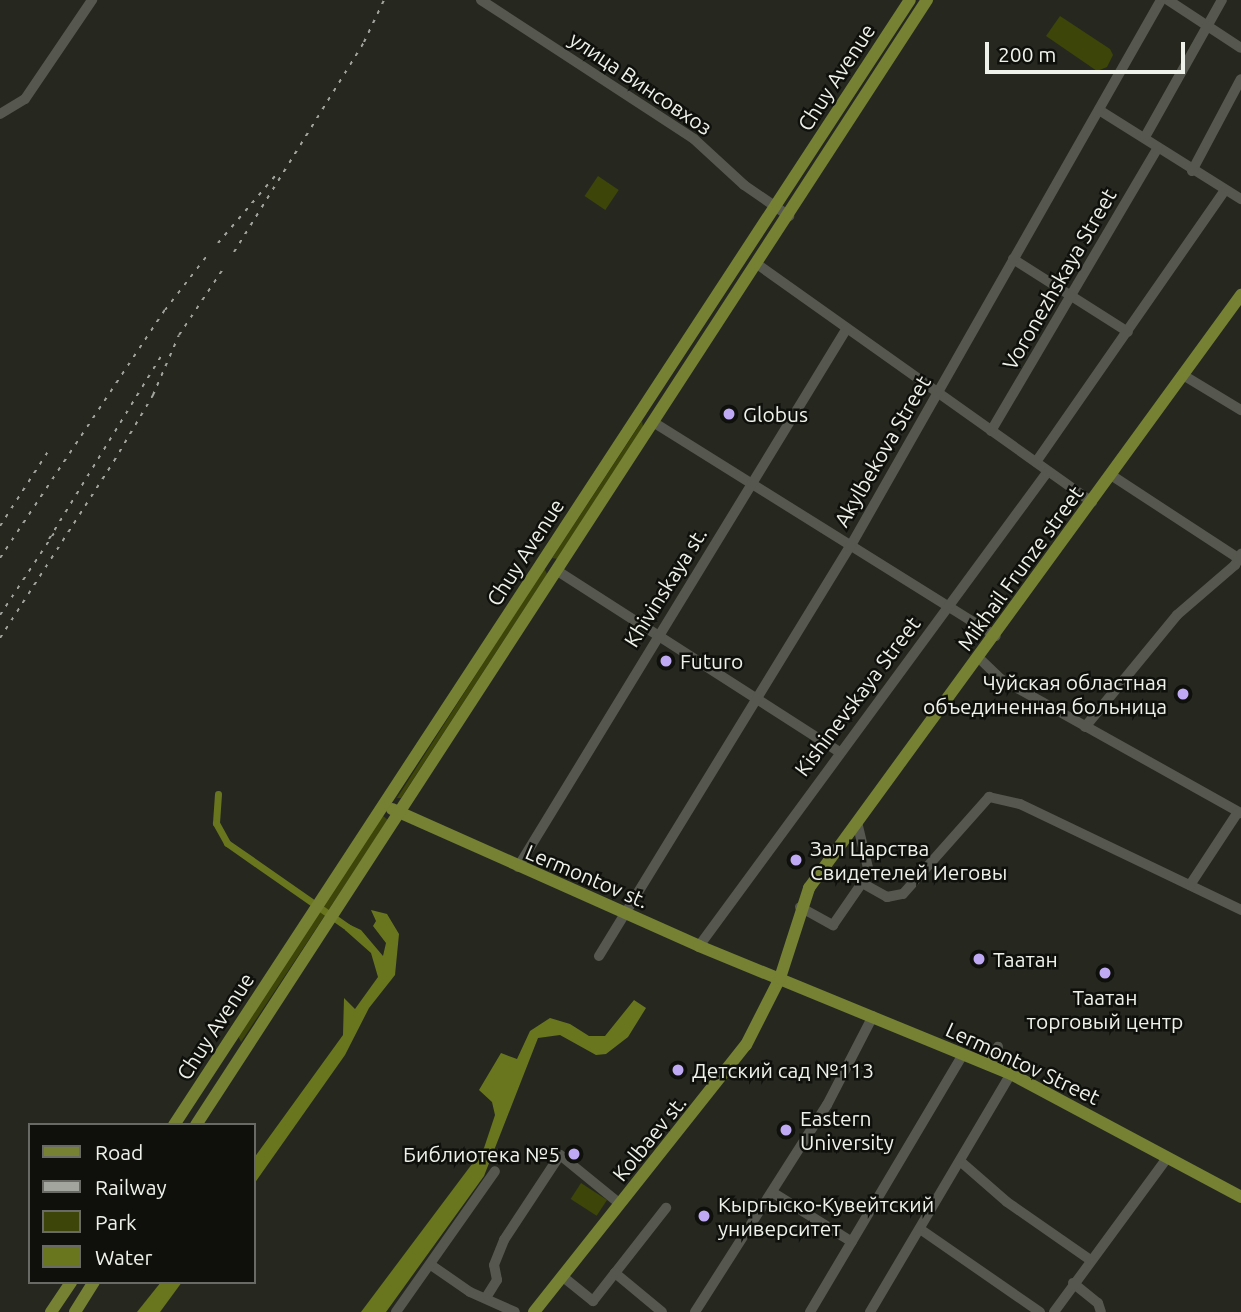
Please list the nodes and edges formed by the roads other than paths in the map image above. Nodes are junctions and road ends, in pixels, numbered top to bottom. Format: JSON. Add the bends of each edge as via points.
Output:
{"nodes":[{"id":1,"x":92,"y":0,"type":"edge"},
{"id":2,"x":481,"y":0,"type":"edge"},
{"id":3,"x":910,"y":0,"type":"edge"},
{"id":4,"x":927,"y":0,"type":"edge"},
{"id":5,"x":1161,"y":0,"type":"edge"},
{"id":6,"x":1168,"y":0,"type":"edge"},
{"id":7,"x":1222,"y":0,"type":"edge"},
{"id":8,"x":1208,"y":25,"type":"junction"},
{"id":9,"x":1241,"y":48,"type":"edge"},
{"id":10,"x":1241,"y":79,"type":"edge"},
{"id":11,"x":845,"y":98,"type":"junction"},
{"id":12,"x":859,"y":106,"type":"junction"},
{"id":13,"x":1100,"y":110,"type":"junction"},
{"id":14,"x":0,"y":114,"type":"edge"},
{"id":15,"x":1145,"y":137,"type":"junction"},
{"id":16,"x":1158,"y":147,"type":"junction"},
{"id":17,"x":1192,"y":171,"type":"junction"},
{"id":18,"x":1224,"y":192,"type":"junction"},
{"id":19,"x":1241,"y":199,"type":"edge"},
{"id":20,"x":774,"y":206,"type":"junction"},
{"id":21,"x":789,"y":216,"type":"junction"},
{"id":22,"x":1013,"y":259,"type":"junction"},
{"id":23,"x":757,"y":264,"type":"junction"},
{"id":24,"x":1241,"y":295,"type":"edge"},
{"id":25,"x":715,"y":296,"type":"junction"},
{"id":26,"x":1073,"y":296,"type":"junction"},
{"id":27,"x":730,"y":306,"type":"junction"},
{"id":28,"x":700,"y":320,"type":"junction"},
{"id":29,"x":714,"y":328,"type":"junction"},
{"id":30,"x":847,"y":328,"type":"junction"},
{"id":31,"x":1128,"y":332,"type":"junction"},
{"id":32,"x":1183,"y":375,"type":"junction"},
{"id":33,"x":939,"y":393,"type":"junction"},
{"id":34,"x":1241,"y":410,"type":"edge"},
{"id":35,"x":639,"y":413,"type":"junction"},
{"id":36,"x":653,"y":422,"type":"junction"},
{"id":37,"x":991,"y":431,"type":"junction"},
{"id":38,"x":1036,"y":462,"type":"junction"},
{"id":39,"x":1048,"y":471,"type":"junction"},
{"id":40,"x":1111,"y":475,"type":"junction"},
{"id":41,"x":752,"y":484,"type":"junction"},
{"id":42,"x":1092,"y":502,"type":"junction"},
{"id":43,"x":850,"y":547,"type":"junction"},
{"id":44,"x":1240,"y":557,"type":"edge"},
{"id":45,"x":543,"y":561,"type":"junction"},
{"id":46,"x":556,"y":570,"type":"junction"},
{"id":47,"x":948,"y":608,"type":"junction"},
{"id":48,"x":658,"y":633,"type":"junction"},
{"id":49,"x":996,"y":636,"type":"junction"},
{"id":50,"x":980,"y":659,"type":"junction"},
{"id":51,"x":756,"y":698,"type":"junction"},
{"id":52,"x":1085,"y":727,"type":"junction"},
{"id":53,"x":838,"y":751,"type":"junction"},
{"id":54,"x":382,"y":804,"type":"junction"},
{"id":55,"x":399,"y":812,"type":"junction"},
{"id":56,"x":1240,"y":813,"type":"edge"},
{"id":57,"x":857,"y":818,"type":"junction"},
{"id":58,"x":518,"y":867,"type":"junction"},
{"id":59,"x":862,"y":883,"type":"junction"},
{"id":60,"x":1189,"y":885,"type":"junction"},
{"id":61,"x":800,"y":907,"type":"junction"},
{"id":62,"x":1241,"y":910,"type":"edge"},
{"id":63,"x":622,"y":912,"type":"junction"},
{"id":64,"x":699,"y":946,"type":"junction"},
{"id":65,"x":599,"y":956,"type":"dead end"},
{"id":66,"x":780,"y":978,"type":"junction"},
{"id":67,"x":873,"y":1016,"type":"junction"},
{"id":68,"x":229,"y":1040,"type":"junction"},
{"id":69,"x":998,"y":1047,"type":"dead end"},
{"id":70,"x":245,"y":1050,"type":"junction"},
{"id":71,"x":963,"y":1054,"type":"junction"},
{"id":72,"x":988,"y":1064,"type":"junction"},
{"id":73,"x":1011,"y":1074,"type":"junction"},
{"id":74,"x":177,"y":1120,"type":"edge"},
{"id":75,"x":197,"y":1123,"type":"edge"},
{"id":76,"x":1167,"y":1158,"type":"junction"},
{"id":77,"x":963,"y":1163,"type":"junction"},
{"id":78,"x":495,"y":1171,"type":"dead end"},
{"id":79,"x":772,"y":1192,"type":"junction"},
{"id":80,"x":1241,"y":1197,"type":"edge"},
{"id":81,"x":621,"y":1204,"type":"junction"},
{"id":82,"x":666,"y":1208,"type":"dead end"},
{"id":83,"x":923,"y":1232,"type":"junction"},
{"id":84,"x":852,"y":1242,"type":"junction"},
{"id":85,"x":1089,"y":1258,"type":"junction"},
{"id":86,"x":431,"y":1265,"type":"junction"},
{"id":87,"x":615,"y":1273,"type":"junction"},
{"id":88,"x":562,"y":1276,"type":"junction"},
{"id":89,"x":1073,"y":1283,"type":"junction"},
{"id":90,"x":70,"y":1284,"type":"edge"},
{"id":91,"x":93,"y":1284,"type":"edge"},
{"id":92,"x":487,"y":1296,"type":"junction"},
{"id":93,"x":51,"y":1312,"type":"edge"},
{"id":94,"x":75,"y":1312,"type":"edge"},
{"id":95,"x":396,"y":1312,"type":"edge"},
{"id":96,"x":515,"y":1312,"type":"edge"},
{"id":97,"x":534,"y":1312,"type":"edge"},
{"id":98,"x":662,"y":1312,"type":"edge"},
{"id":99,"x":695,"y":1312,"type":"edge"},
{"id":100,"x":810,"y":1312,"type":"edge"},
{"id":101,"x":870,"y":1312,"type":"edge"},
{"id":102,"x":1040,"y":1312,"type":"edge"},
{"id":103,"x":1054,"y":1312,"type":"edge"},
{"id":104,"x":1101,"y":1312,"type":"edge"}],
"edges":[{"from":1,"to":14,"type":"street","via":[[25,99]]},
{"from":2,"to":20,"type":"street","name":"улица Винсовхоз","via":[[694,139]]},
{"from":3,"to":11,"type":"main road","name":"Chuy Avenue"},
{"from":4,"to":12,"type":"main road","name":"Chuy Avenue"},
{"from":5,"to":13,"type":"street","name":"Akylbekova Street"},
{"from":6,"to":8,"type":"street"},
{"from":7,"to":8,"type":"street"},
{"from":8,"to":9,"type":"street"},
{"from":8,"to":15,"type":"street"},
{"from":10,"to":17,"type":"street"},
{"from":11,"to":12,"type":"main road"},
{"from":11,"to":20,"type":"main road","name":"Chuy Avenue"},
{"from":12,"to":21,"type":"main road","name":"Chuy Avenue"},
{"from":13,"to":15,"type":"street"},
{"from":13,"to":22,"type":"street","name":"Akylbekova Street"},
{"from":15,"to":16,"type":"street"},
{"from":16,"to":17,"type":"street"},
{"from":16,"to":26,"type":"street","name":"Voronezhskaya Street"},
{"from":17,"to":18,"type":"street"},
{"from":18,"to":19,"type":"street"},
{"from":18,"to":31,"type":"street"},
{"from":20,"to":21,"type":"street","name":"улица Винсовхоз"},
{"from":20,"to":25,"type":"main road","name":"Chuy Avenue"},
{"from":21,"to":23,"type":"main road","name":"Chuy Avenue"},
{"from":22,"to":26,"type":"street"},
{"from":22,"to":33,"type":"street","name":"Akylbekova Street"},
{"from":23,"to":27,"type":"main road","name":"Chuy Avenue"},
{"from":23,"to":30,"type":"street"},
{"from":24,"to":32,"type":"main road","name":"Mikhail Frunze street"},
{"from":25,"to":27,"type":"main road"},
{"from":25,"to":28,"type":"main road","name":"Chuy Avenue"},
{"from":26,"to":31,"type":"street"},
{"from":26,"to":37,"type":"street","name":"Voronezhskaya Street"},
{"from":27,"to":29,"type":"main road","name":"Chuy Avenue"},
{"from":28,"to":29,"type":"main road"},
{"from":28,"to":35,"type":"main road","name":"Chuy Avenue"},
{"from":29,"to":36,"type":"main road","name":"Chuy Avenue"},
{"from":30,"to":33,"type":"street"},
{"from":30,"to":41,"type":"street","name":"Khivinskaya st."},
{"from":31,"to":38,"type":"street"},
{"from":32,"to":34,"type":"street"},
{"from":32,"to":40,"type":"main road","name":"Mikhail Frunze street"},
{"from":33,"to":37,"type":"street"},
{"from":33,"to":43,"type":"street","name":"Akylbekova Street"},
{"from":35,"to":36,"type":"main road"},
{"from":35,"to":45,"type":"main road","name":"Chuy Avenue"},
{"from":36,"to":41,"type":"street"},
{"from":36,"to":46,"type":"main road","name":"Chuy Avenue"},
{"from":37,"to":38,"type":"street"},
{"from":38,"to":39,"type":"street"},
{"from":39,"to":42,"type":"street"},
{"from":39,"to":47,"type":"street","name":"Kishinevskaya Street"},
{"from":40,"to":42,"type":"main road","name":"Mikhail Frunze street"},
{"from":40,"to":44,"type":"street"},
{"from":41,"to":43,"type":"street"},
{"from":41,"to":48,"type":"street","name":"Khivinskaya st."},
{"from":42,"to":49,"type":"main road","name":"Mikhail Frunze street"},
{"from":43,"to":47,"type":"street"},
{"from":43,"to":51,"type":"street","name":"Akylbekova Street"},
{"from":44,"to":52,"type":"street","via":[[1177,615]]},
{"from":45,"to":46,"type":"main road"},
{"from":45,"to":54,"type":"main road","name":"Chuy Avenue"},
{"from":46,"to":48,"type":"street"},
{"from":46,"to":55,"type":"main road","name":"Chuy Avenue"},
{"from":47,"to":49,"type":"street"},
{"from":47,"to":53,"type":"street","name":"Kishinevskaya Street"},
{"from":48,"to":51,"type":"street"},
{"from":48,"to":58,"type":"street","name":"Khivinskaya st."},
{"from":49,"to":50,"type":"main road","name":"Mikhail Frunze street"},
{"from":50,"to":52,"type":"street","via":[[1001,679]]},
{"from":50,"to":57,"type":"main road","name":"Mikhail Frunze street"},
{"from":51,"to":53,"type":"street"},
{"from":51,"to":63,"type":"street","name":"Akylbekova Street"},
{"from":52,"to":56,"type":"street"},
{"from":53,"to":64,"type":"street","name":"Kishinevskaya Street"},
{"from":54,"to":55,"type":"main road","name":"Lermontov st."},
{"from":54,"to":68,"type":"main road","name":"Chuy Avenue"},
{"from":55,"to":58,"type":"main road","name":"Lermontov st."},
{"from":55,"to":70,"type":"main road","name":"Chuy Avenue"},
{"from":56,"to":60,"type":"street"},
{"from":57,"to":59,"type":"street","via":[[869,872]]},
{"from":57,"to":61,"type":"main road","name":"Mikhail Frunze street"},
{"from":58,"to":63,"type":"main road","name":"Lermontov st."},
{"from":59,"to":60,"type":"street","via":[[887,897],[903,894],[989,797],[1020,804]]},
{"from":59,"to":61,"type":"street","via":[[833,925]]},
{"from":60,"to":62,"type":"street"},
{"from":61,"to":66,"type":"main road","name":"Mikhail Frunze street"},
{"from":63,"to":64,"type":"main road","name":"Lermontov st."},
{"from":63,"to":65,"type":"street","name":"Akylbekova Street"},
{"from":64,"to":66,"type":"main road","name":"Lermontov st."},
{"from":66,"to":67,"type":"main road","name":"Lermontov Street"},
{"from":66,"to":81,"type":"main road","name":"Kolbaev st.","via":[[746,1045]]},
{"from":67,"to":71,"type":"main road","name":"Lermontov Street"},
{"from":67,"to":79,"type":"street","via":[[838,1085]]},
{"from":68,"to":70,"type":"main road"},
{"from":68,"to":74,"type":"main road","name":"Chuy Avenue"},
{"from":69,"to":72,"type":"street"},
{"from":70,"to":75,"type":"main road","name":"Chuy Avenue"},
{"from":71,"to":72,"type":"main road","name":"Lermontov Street"},
{"from":71,"to":84,"type":"street"},
{"from":72,"to":73,"type":"main road","name":"Lermontov Street"},
{"from":73,"to":76,"type":"main road","name":"Lermontov Street"},
{"from":73,"to":77,"type":"street"},
{"from":76,"to":80,"type":"main road","name":"Lermontov Street"},
{"from":76,"to":85,"type":"street"},
{"from":77,"to":83,"type":"street"},
{"from":77,"to":85,"type":"street","via":[[1007,1202]]},
{"from":78,"to":86,"type":"street"},
{"from":79,"to":84,"type":"street"},
{"from":79,"to":99,"type":"street"},
{"from":81,"to":88,"type":"main road","name":"Kolbaev st."},
{"from":81,"to":92,"type":"street","via":[[560,1155],[504,1240],[494,1265],[498,1280]]},
{"from":82,"to":87,"type":"street"},
{"from":83,"to":101,"type":"street"},
{"from":83,"to":102,"type":"street"},
{"from":84,"to":100,"type":"street"},
{"from":85,"to":89,"type":"street"},
{"from":86,"to":92,"type":"street","via":[[470,1292]]},
{"from":86,"to":95,"type":"street"},
{"from":87,"to":88,"type":"street","via":[[593,1301]]},
{"from":87,"to":98,"type":"street"},
{"from":88,"to":97,"type":"main road","name":"Kolbaev st."},
{"from":89,"to":103,"type":"street"},
{"from":89,"to":104,"type":"street","via":[[1098,1303]]},
{"from":90,"to":93,"type":"main road"},
{"from":91,"to":94,"type":"main road"},
{"from":92,"to":96,"type":"street"}]}
